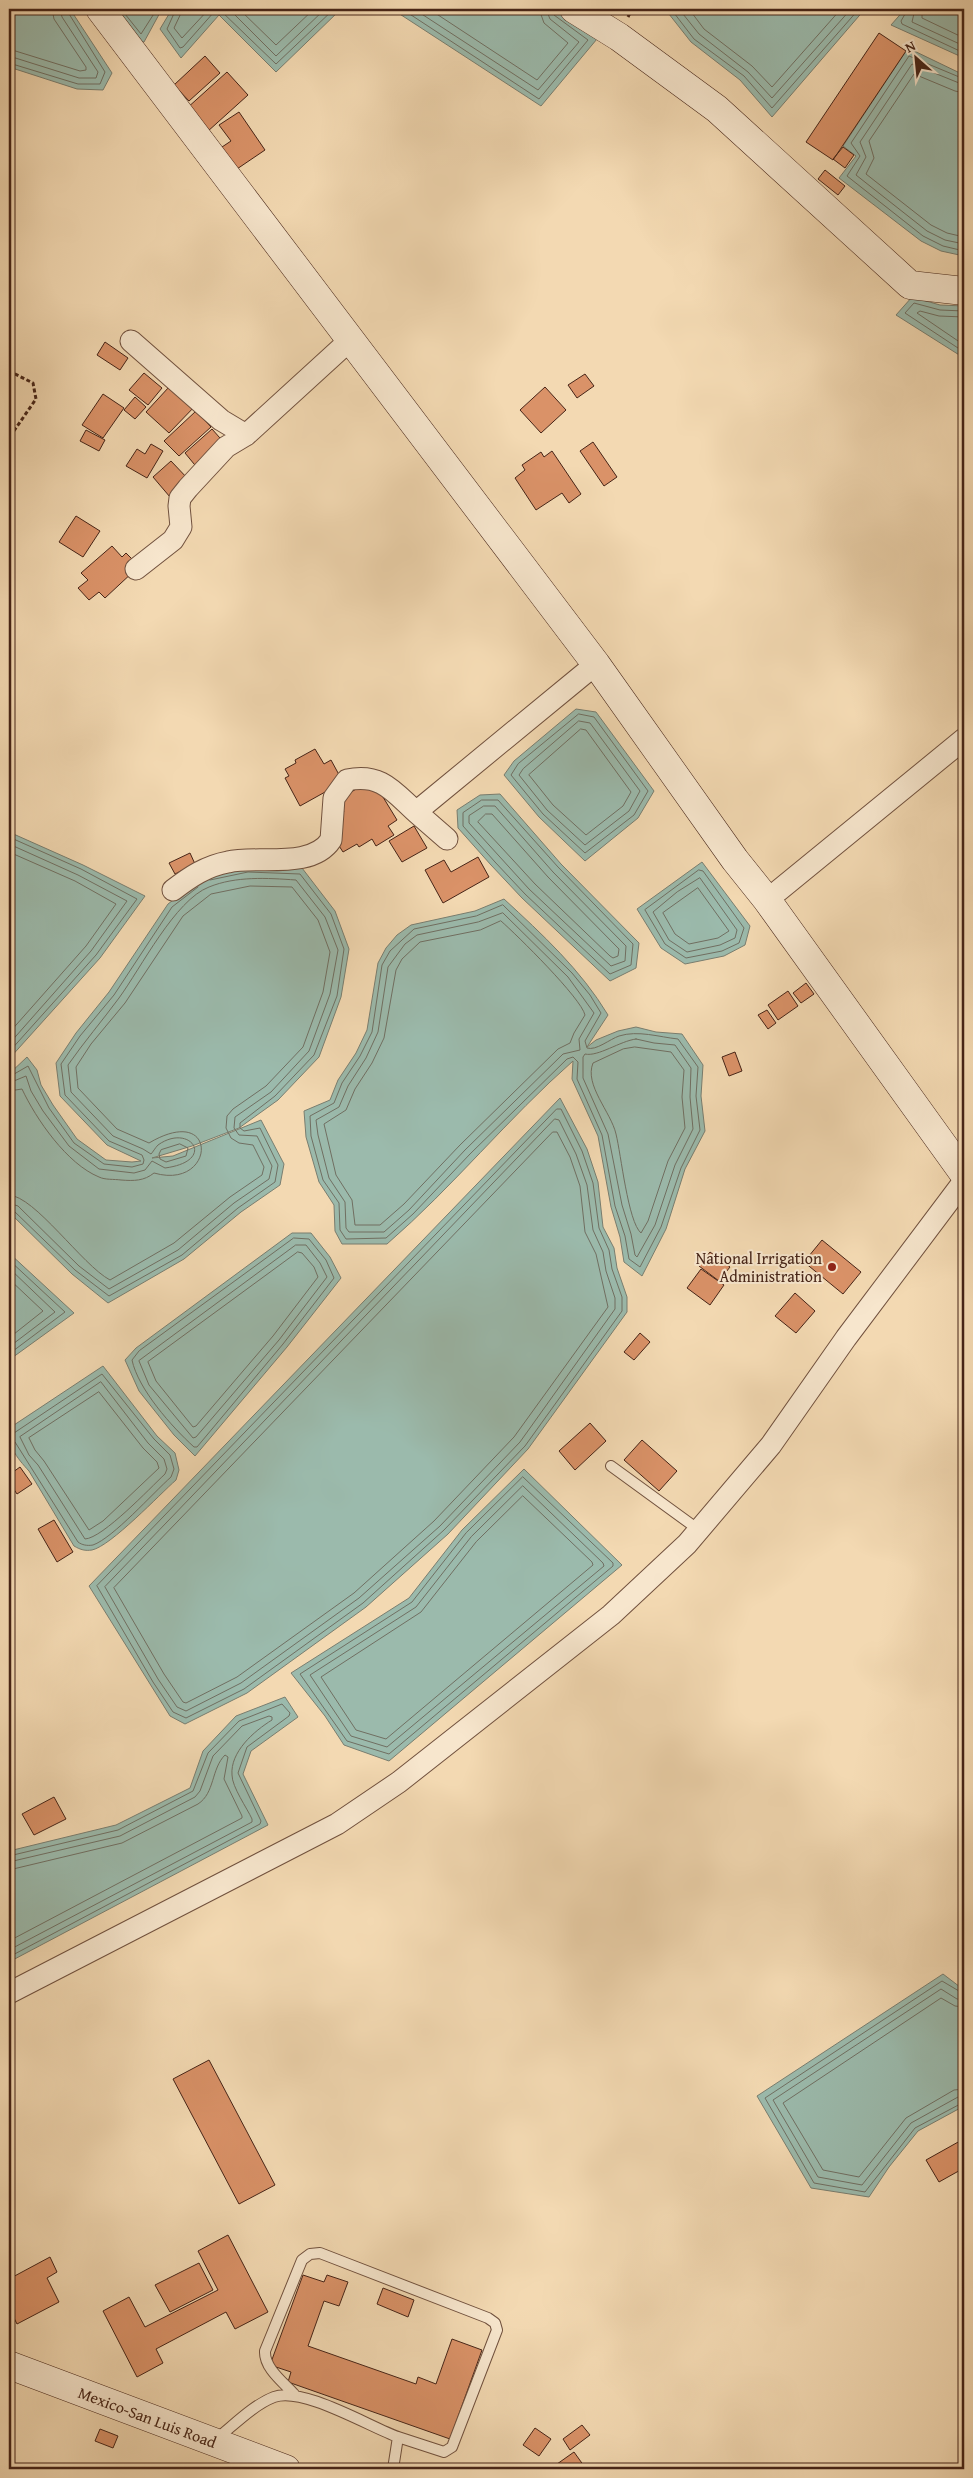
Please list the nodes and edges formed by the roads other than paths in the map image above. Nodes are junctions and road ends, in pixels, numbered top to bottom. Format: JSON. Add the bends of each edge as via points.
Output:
{"nodes":[{"id":1,"x":100,"y":9,"type":"edge"},
{"id":2,"x":574,"y":9,"type":"edge"},
{"id":3,"x":964,"y":291,"type":"edge"},
{"id":4,"x":131,"y":341,"type":"dead end"},
{"id":5,"x":349,"y":341,"type":"junction"},
{"id":6,"x":246,"y":435,"type":"junction"},
{"id":7,"x":136,"y":568,"type":"dead end"},
{"id":8,"x":596,"y":664,"type":"junction"},
{"id":9,"x":964,"y":739,"type":"edge"},
{"id":10,"x":416,"y":812,"type":"junction"},
{"id":11,"x":447,"y":839,"type":"dead end"},
{"id":12,"x":173,"y":890,"type":"dead end"},
{"id":13,"x":767,"y":900,"type":"junction"},
{"id":14,"x":964,"y":1174,"type":"edge"},
{"id":15,"x":964,"y":1182,"type":"edge"},
{"id":16,"x":611,"y":1466,"type":"dead end"},
{"id":17,"x":700,"y":1530,"type":"junction"},
{"id":18,"x":9,"y":1993,"type":"edge"},
{"id":19,"x":9,"y":2366,"type":"edge"},
{"id":20,"x":294,"y":2394,"type":"junction"},
{"id":21,"x":398,"y":2437,"type":"junction"},
{"id":22,"x":212,"y":2442,"type":"junction"},
{"id":23,"x":286,"y":2469,"type":"edge"},
{"id":24,"x":393,"y":2469,"type":"edge"}],
"edges":[{"from":1,"to":5,"type":"street"},
{"from":2,"to":3,"type":"street","via":[[618,36],[717,109],[910,284]]},
{"from":4,"to":6,"type":"street","via":[[221,420]]},
{"from":5,"to":6,"type":"street"},
{"from":5,"to":8,"type":"street"},
{"from":6,"to":7,"type":"street","via":[[226,446],[188,488],[180,498],[181,528],[173,540]]},
{"from":8,"to":10,"type":"street"},
{"from":8,"to":13,"type":"street"},
{"from":9,"to":13,"type":"street"},
{"from":10,"to":11,"type":"street"},
{"from":10,"to":12,"type":"street","via":[[382,782],[368,777],[347,780],[334,798],[331,840],[318,852],[290,861],[252,860],[219,864],[202,870]]},
{"from":13,"to":14,"type":"street"},
{"from":15,"to":17,"type":"street","via":[[771,1444]]},
{"from":16,"to":17,"type":"lane"},
{"from":17,"to":18,"type":"street","via":[[611,1615],[399,1782],[337,1824]]},
{"from":19,"to":22,"type":"street","name":"Mexico-San Luis Road"},
{"from":20,"to":21,"type":"lane"},
{"from":20,"to":21,"type":"lane","via":[[264,2359],[302,2260],[310,2254],[320,2253],[488,2318],[496,2330],[452,2447],[444,2452]]},
{"from":20,"to":22,"type":"lane","via":[[275,2396]]},
{"from":21,"to":24,"type":"lane"},
{"from":22,"to":23,"type":"street","name":"Mexico-San Luis Road"}]}
